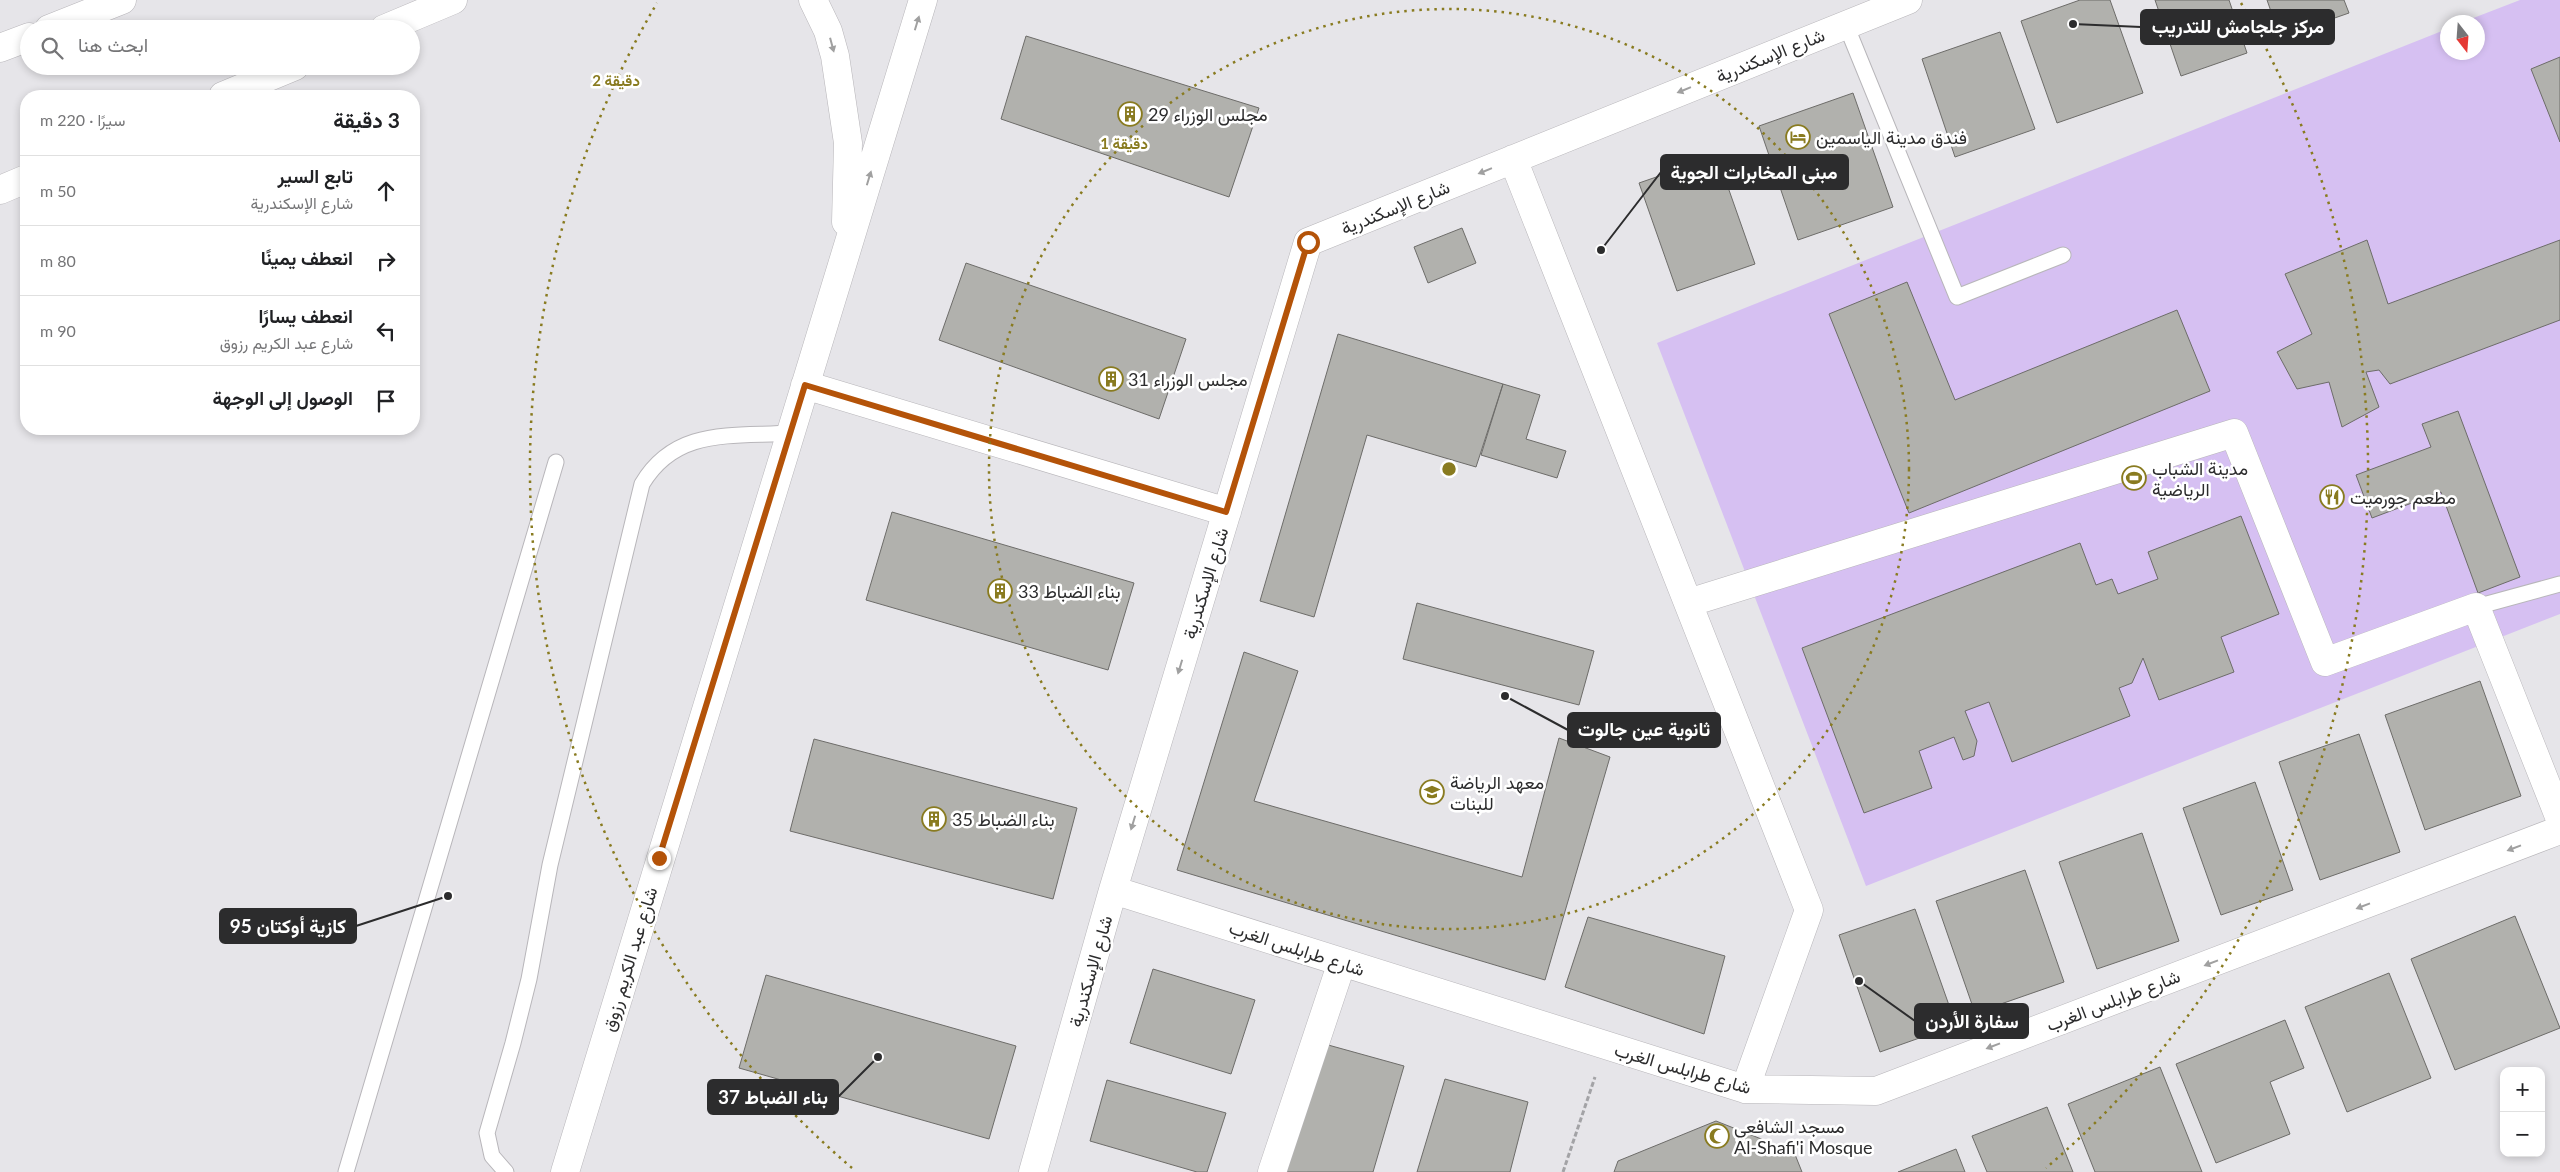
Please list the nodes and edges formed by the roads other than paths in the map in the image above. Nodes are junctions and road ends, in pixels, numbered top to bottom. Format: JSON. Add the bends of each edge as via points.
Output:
{"nodes":[{"id":1,"x":122,"y":0,"type":"edge"},
{"id":2,"x":453,"y":0,"type":"edge"},
{"id":3,"x":813,"y":0,"type":"edge"},
{"id":4,"x":924,"y":0,"type":"edge"},
{"id":5,"x":1908,"y":0,"type":"edge"},
{"id":6,"x":72,"y":20,"type":"edge"},
{"id":7,"x":405,"y":20,"type":"edge"},
{"id":8,"x":1846,"y":25,"type":"junction"},
{"id":9,"x":20,"y":40,"type":"edge"},
{"id":10,"x":0,"y":48,"type":"edge"},
{"id":11,"x":273,"y":75,"type":"edge"},
{"id":12,"x":237,"y":90,"type":"edge"},
{"id":13,"x":1513,"y":159,"type":"junction"},
{"id":14,"x":20,"y":182,"type":"edge"},
{"id":15,"x":0,"y":190,"type":"edge"},
{"id":16,"x":2063,"y":255,"type":"dead end"},
{"id":17,"x":845,"y":258,"type":"junction"},
{"id":18,"x":805,"y":385,"type":"junction"},
{"id":19,"x":791,"y":433,"type":"junction"},
{"id":20,"x":556,"y":462,"type":"dead end"},
{"id":21,"x":1226,"y":512,"type":"junction"},
{"id":22,"x":2560,"y":584,"type":"edge"},
{"id":23,"x":1688,"y":603,"type":"junction"},
{"id":24,"x":2476,"y":607,"type":"junction"},
{"id":25,"x":2560,"y":819,"type":"edge"},
{"id":26,"x":2560,"y":830,"type":"edge"},
{"id":27,"x":1113,"y":890,"type":"junction"},
{"id":28,"x":1342,"y":962,"type":"junction"},
{"id":29,"x":1745,"y":1089,"type":"junction"},
{"id":30,"x":346,"y":1172,"type":"edge"},
{"id":31,"x":506,"y":1172,"type":"edge"},
{"id":32,"x":565,"y":1172,"type":"edge"},
{"id":33,"x":1033,"y":1172,"type":"edge"},
{"id":34,"x":1272,"y":1172,"type":"edge"}],
"edges":[{"from":1,"to":6,"type":"main road"},
{"from":2,"to":7,"type":"main road"},
{"from":3,"to":17,"type":"main road","one_way":true,"via":[[828,31],[835,56],[848,143]]},
{"from":17,"to":4,"type":"main road","name":"شارع عبد الكريم رزوق","one_way":true},
{"from":5,"to":8,"type":"main road","name":"شارع الإسكندرية"},
{"from":8,"to":13,"type":"main road","name":"شارع الإسكندرية","one_way":true},
{"from":8,"to":16,"type":"lane","via":[[1957,297]]},
{"from":9,"to":10,"type":"main road"},
{"from":11,"to":12,"type":"main road"},
{"from":13,"to":21,"type":"main road","name":"شارع الإسكندرية","one_way":true,"via":[[1308,242]]},
{"from":13,"to":23,"type":"main road"},
{"from":14,"to":15,"type":"main road"},
{"from":17,"to":18,"type":"main road","name":"شارع عبد الكريم رزوق"},
{"from":18,"to":19,"type":"main road","name":"شارع عبد الكريم رزوق"},
{"from":18,"to":21,"type":"main road"},
{"from":19,"to":31,"type":"lane","via":[[698,440],[680,445],[651,468],[642,484],[550,865],[529,978],[487,1134],[492,1156]]},
{"from":19,"to":32,"type":"main road","name":"شارع عبد الكريم رزوق"},
{"from":20,"to":30,"type":"lane"},
{"from":21,"to":27,"type":"main road","name":"شارع الإسكندرية","one_way":true},
{"from":22,"to":24,"type":"lane"},
{"from":23,"to":24,"type":"main road","via":[[2234,433],[2325,662]]},
{"from":23,"to":29,"type":"main road","via":[[1809,910]]},
{"from":24,"to":25,"type":"main road"},
{"from":26,"to":29,"type":"main road","name":"شارع طرابلس الغرب","one_way":true,"via":[[1876,1091]]},
{"from":27,"to":28,"type":"main road","name":"شارع طرابلس الغرب"},
{"from":27,"to":33,"type":"main road","name":"شارع الإسكندرية"},
{"from":28,"to":29,"type":"main road","name":"شارع طرابلس الغرب"},
{"from":28,"to":34,"type":"main road"}]}
